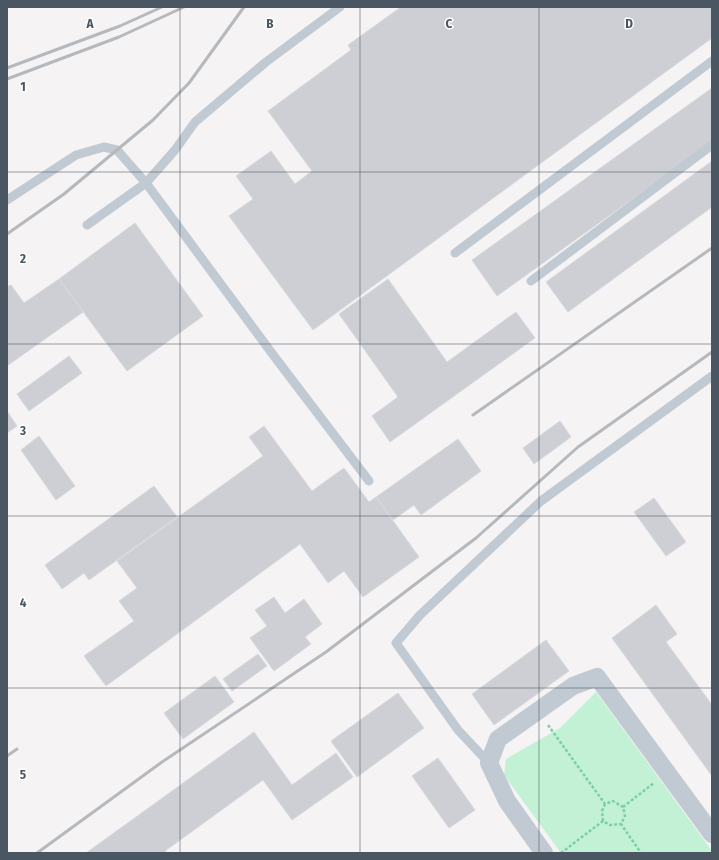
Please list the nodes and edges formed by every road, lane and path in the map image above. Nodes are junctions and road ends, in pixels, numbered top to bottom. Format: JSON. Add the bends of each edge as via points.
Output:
{"nodes":[{"id":1,"x":340,"y":7,"type":"edge"},
{"id":2,"x":712,"y":61,"type":"edge"},
{"id":3,"x":712,"y":145,"type":"edge"},
{"id":4,"x":146,"y":183,"type":"junction"},
{"id":5,"x":7,"y":200,"type":"edge"},
{"id":6,"x":87,"y":225,"type":"dead end"},
{"id":7,"x":455,"y":253,"type":"dead end"},
{"id":8,"x":531,"y":281,"type":"dead end"},
{"id":9,"x":712,"y":376,"type":"edge"},
{"id":10,"x":369,"y":481,"type":"dead end"},
{"id":11,"x":538,"y":710,"type":"junction"},
{"id":12,"x":489,"y":763,"type":"junction"},
{"id":13,"x":667,"y":773,"type":"junction"},
{"id":14,"x":605,"y":804,"type":"junction"},
{"id":15,"x":623,"y":806,"type":"junction"},
{"id":16,"x":603,"y":821,"type":"junction"},
{"id":17,"x":621,"y":824,"type":"junction"},
{"id":18,"x":712,"y":834,"type":"edge"},
{"id":19,"x":544,"y":853,"type":"edge"},
{"id":20,"x":562,"y":853,"type":"edge"},
{"id":21,"x":641,"y":853,"type":"edge"}],
"edges":[{"from":1,"to":4,"type":"lane","via":[[266,62],[195,122]]},
{"from":2,"to":7,"type":"lane"},
{"from":3,"to":8,"type":"lane"},
{"from":4,"to":5,"type":"lane","via":[[117,150],[104,147],[76,155]]},
{"from":4,"to":6,"type":"lane"},
{"from":4,"to":10,"type":"lane"},
{"from":9,"to":12,"type":"lane","via":[[541,500],[420,616],[396,643],[458,730]]},
{"from":11,"to":12,"type":"street","via":[[498,739]]},
{"from":11,"to":13,"type":"street","via":[[573,686],[597,677]]},
{"from":11,"to":14,"type":"path"},
{"from":12,"to":19,"type":"street","via":[[507,801]]},
{"from":13,"to":15,"type":"path"},
{"from":13,"to":18,"type":"street"},
{"from":14,"to":15,"type":"path","via":[[612,801]]},
{"from":14,"to":16,"type":"path","via":[[602,811]]},
{"from":15,"to":17,"type":"path","via":[[625,816]]},
{"from":16,"to":17,"type":"path","via":[[610,825]]},
{"from":16,"to":20,"type":"path"},
{"from":17,"to":21,"type":"path"}]}
